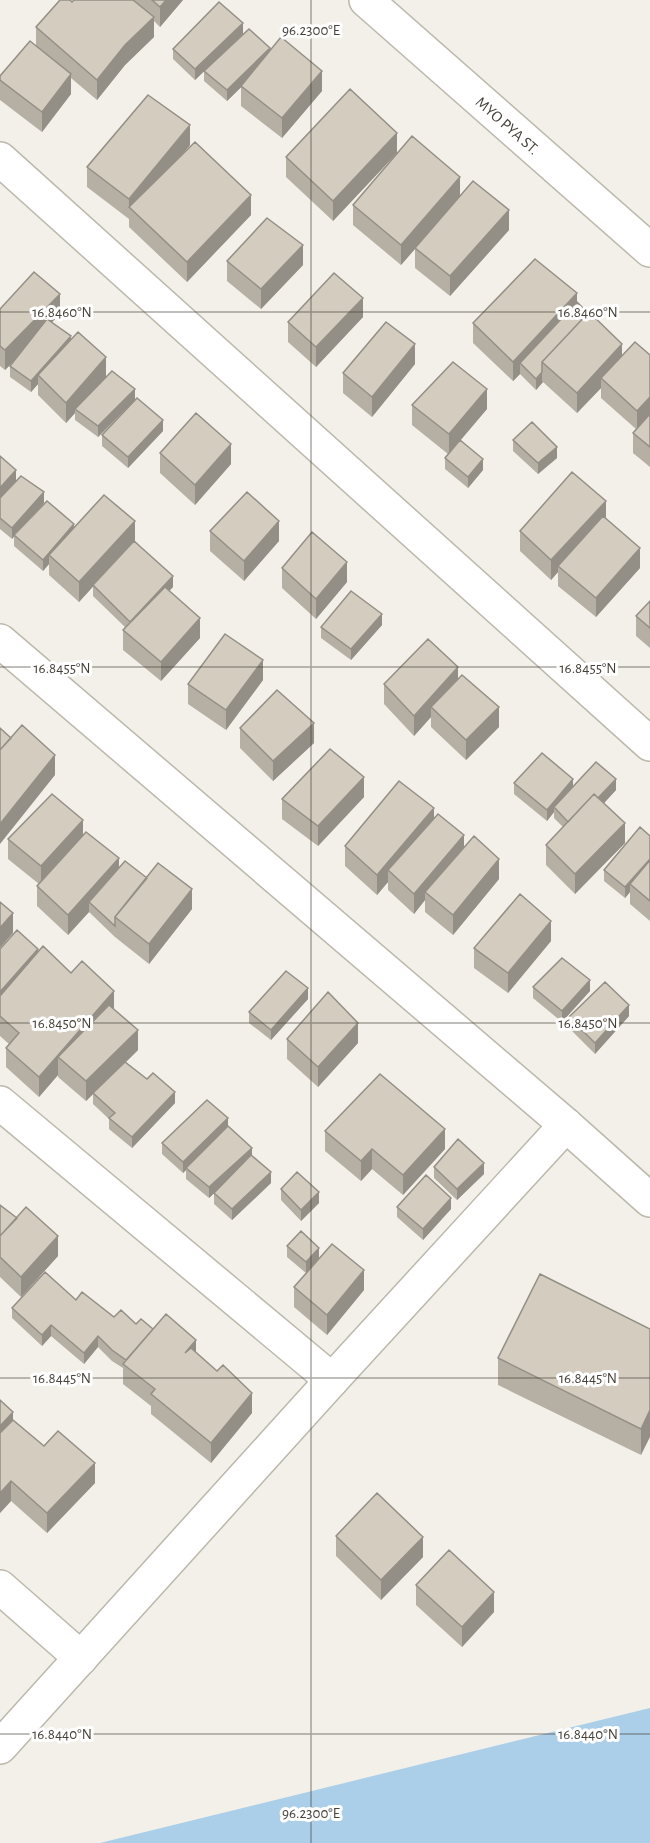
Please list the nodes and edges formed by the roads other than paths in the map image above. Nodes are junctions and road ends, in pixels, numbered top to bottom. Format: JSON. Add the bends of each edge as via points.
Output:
{"nodes":[{"id":1,"x":366,"y":0,"type":"edge"},
{"id":2,"x":0,"y":159,"type":"edge"},
{"id":3,"x":648,"y":244,"type":"edge"},
{"id":4,"x":0,"y":641,"type":"edge"},
{"id":5,"x":650,"y":744,"type":"edge"},
{"id":6,"x":0,"y":1103,"type":"edge"},
{"id":7,"x":566,"y":1125,"type":"junction"},
{"id":8,"x":650,"y":1200,"type":"edge"},
{"id":9,"x":332,"y":1380,"type":"junction"},
{"id":10,"x":0,"y":1587,"type":"edge"},
{"id":11,"x":81,"y":1658,"type":"junction"},
{"id":12,"x":0,"y":1747,"type":"edge"}],
"edges":[{"from":1,"to":3,"type":"street","name":"MYO PYA ST."},
{"from":2,"to":5,"type":"street"},
{"from":4,"to":7,"type":"street"},
{"from":6,"to":9,"type":"street"},
{"from":7,"to":8,"type":"street"},
{"from":7,"to":9,"type":"street"},
{"from":9,"to":11,"type":"street"},
{"from":10,"to":11,"type":"street"},
{"from":11,"to":12,"type":"street"}]}
